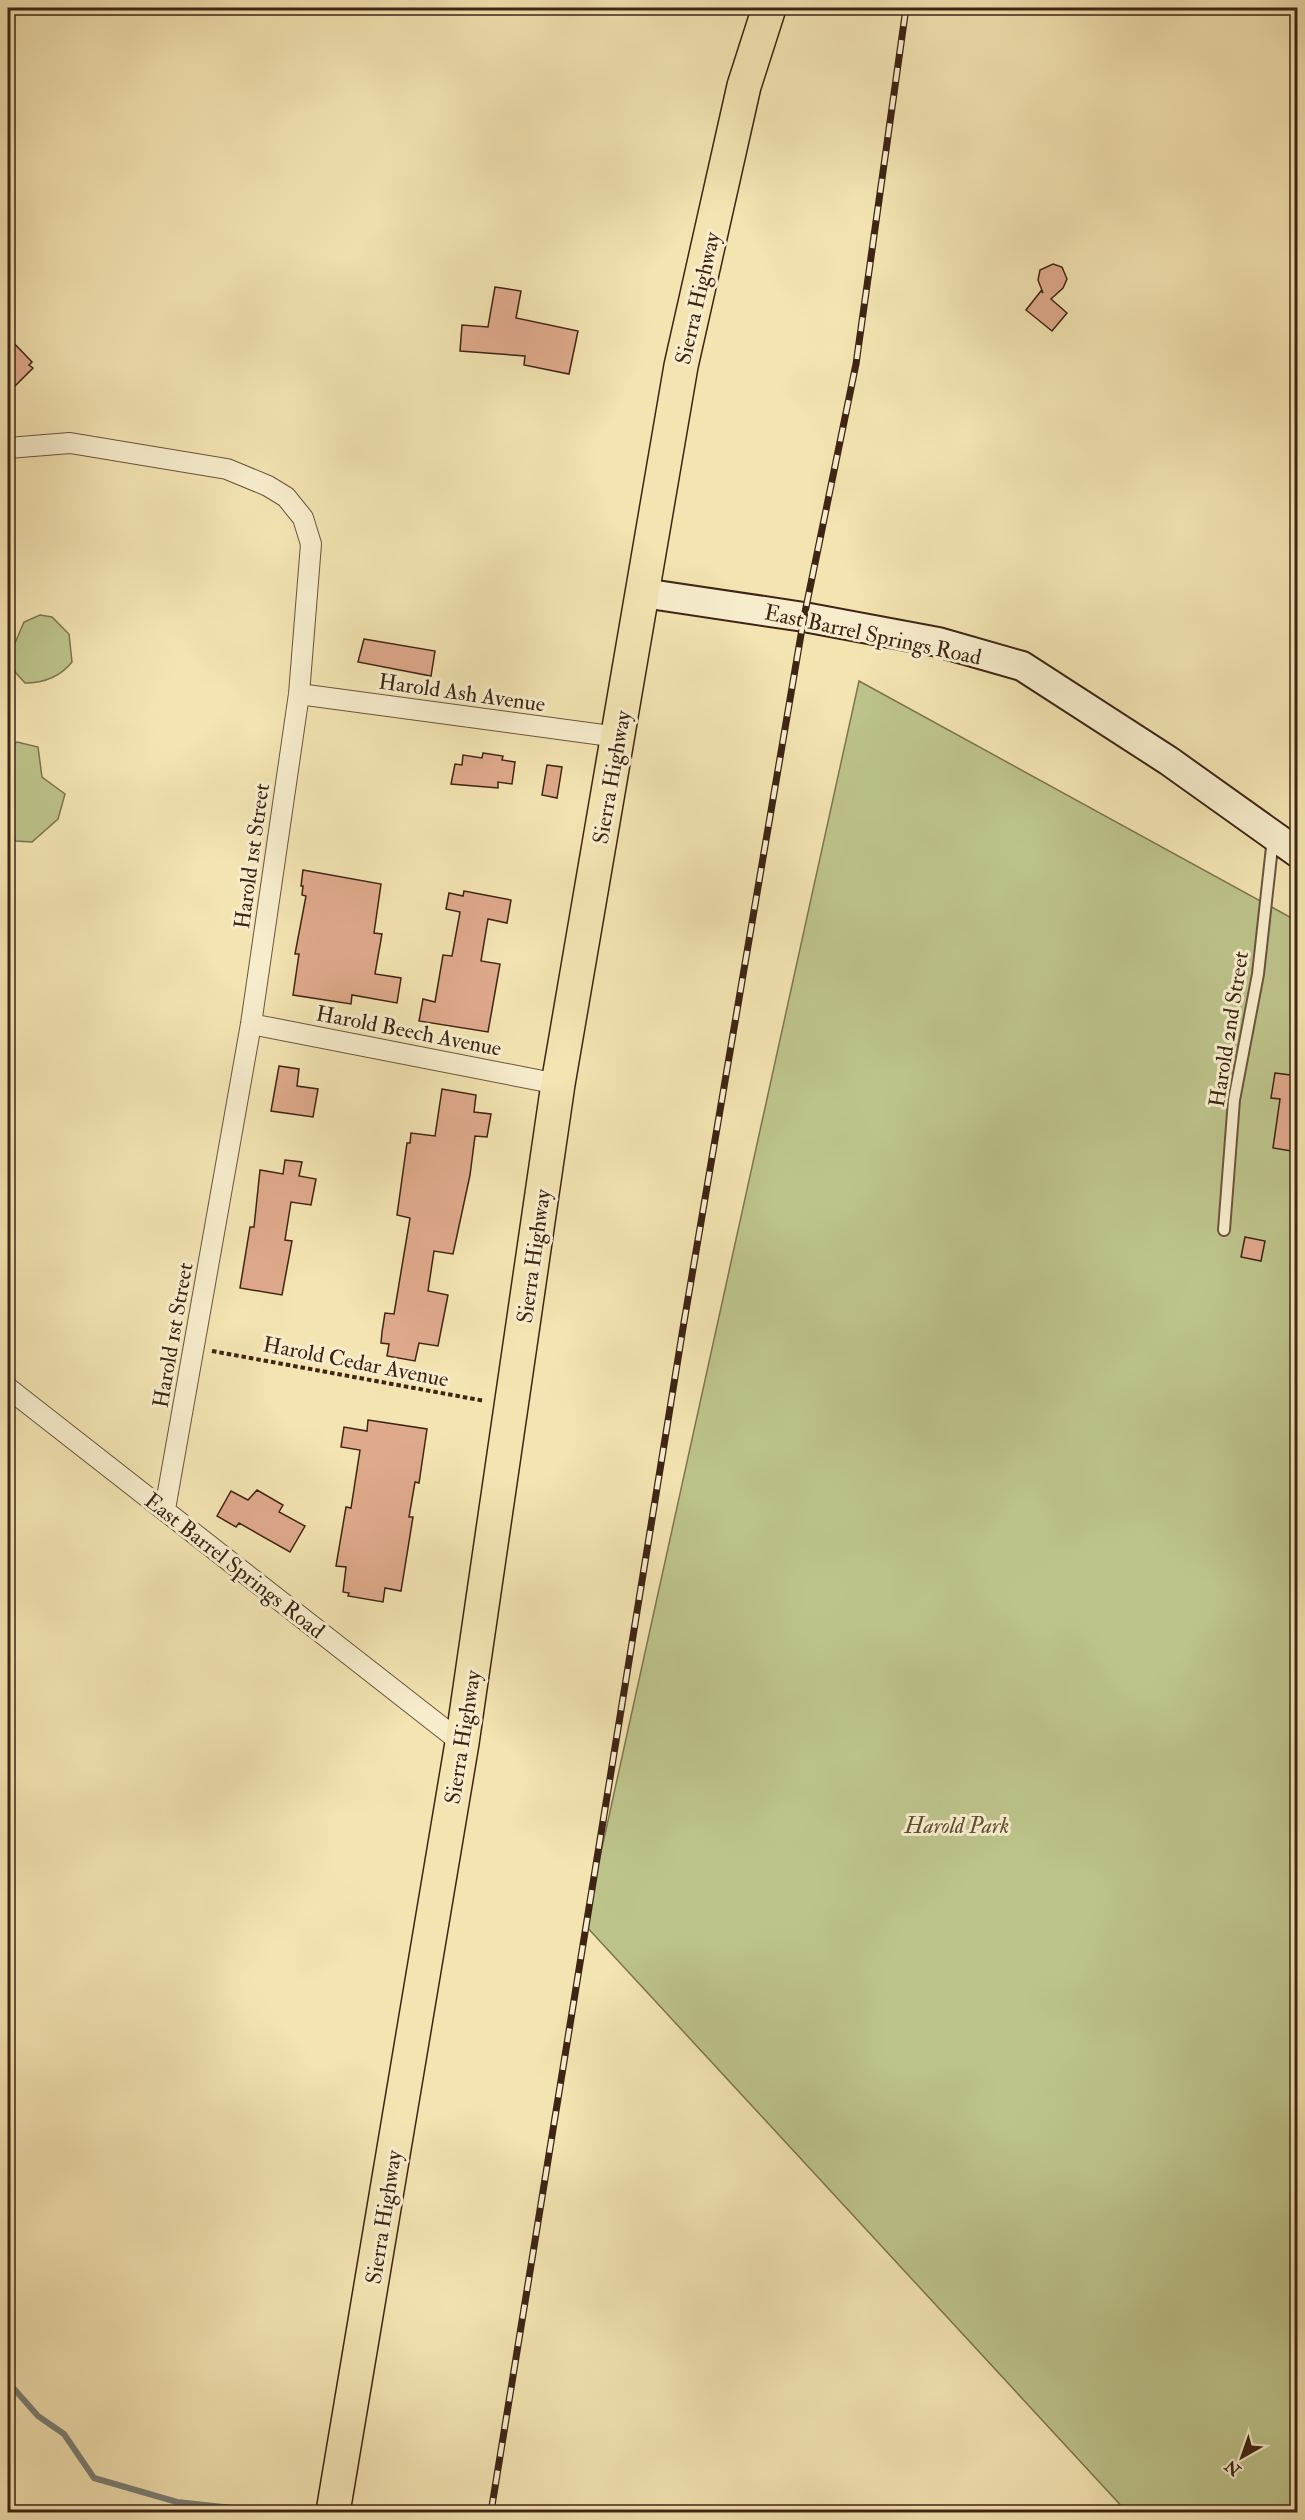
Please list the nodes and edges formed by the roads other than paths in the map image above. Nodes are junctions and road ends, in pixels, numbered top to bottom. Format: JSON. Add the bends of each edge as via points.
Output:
{"nodes":[{"id":1,"x":769,"y":8,"type":"edge"},
{"id":2,"x":8,"y":448,"type":"edge"},
{"id":3,"x":643,"y":593,"type":"junction"},
{"id":4,"x":299,"y":694,"type":"junction"},
{"id":5,"x":618,"y":736,"type":"junction"},
{"id":6,"x":1273,"y":835,"type":"junction"},
{"id":7,"x":1298,"y":853,"type":"edge"},
{"id":8,"x":251,"y":1024,"type":"junction"},
{"id":9,"x":558,"y":1084,"type":"junction"},
{"id":10,"x":1224,"y":1230,"type":"dead end"},
{"id":11,"x":8,"y":1388,"type":"edge"},
{"id":12,"x":165,"y":1509,"type":"junction"},
{"id":13,"x":462,"y":1743,"type":"junction"},
{"id":14,"x":333,"y":2512,"type":"edge"}],
"edges":[{"from":1,"to":3,"type":"highway","name":"Sierra Highway","via":[[744,86],[681,366]]},
{"from":2,"to":4,"type":"street","name":"Harold 1st Street","via":[[70,443],[227,469],[286,497],[303,518],[310,544]]},
{"from":3,"to":5,"type":"highway","name":"Sierra Highway"},
{"from":3,"to":6,"type":"street","name":"East Barrel Springs Road","via":[[804,616],[927,640],[1022,666],[1169,761]]},
{"from":4,"to":5,"type":"street","name":"Harold Ash Avenue"},
{"from":4,"to":8,"type":"street","name":"Harold 1st Street"},
{"from":5,"to":9,"type":"highway","name":"Sierra Highway"},
{"from":6,"to":7,"type":"street","name":"East Barrel Springs Road"},
{"from":6,"to":10,"type":"lane","name":"Harold 2nd Street","via":[[1258,974],[1234,1100]]},
{"from":8,"to":9,"type":"street","name":"Harold Beech Avenue"},
{"from":8,"to":12,"type":"street","name":"Harold 1st Street"},
{"from":9,"to":13,"type":"highway","name":"Sierra Highway"},
{"from":11,"to":12,"type":"street","name":"East Barrel Springs Road"},
{"from":12,"to":13,"type":"street","name":"East Barrel Springs Road"},
{"from":13,"to":14,"type":"highway","name":"Sierra Highway"}]}
